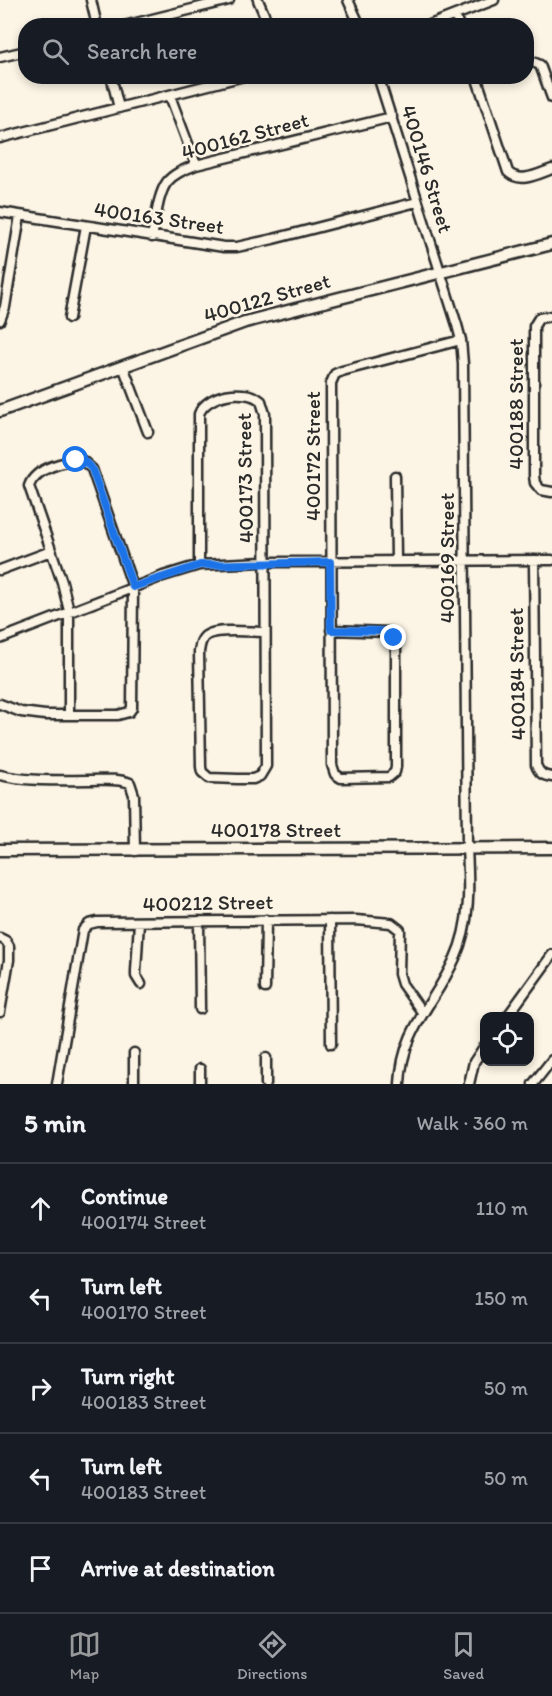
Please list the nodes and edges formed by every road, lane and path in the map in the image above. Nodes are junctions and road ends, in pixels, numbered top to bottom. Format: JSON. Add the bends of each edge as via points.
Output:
{"nodes":[{"id":1,"x":91,"y":0,"type":"edge"},
{"id":2,"x":229,"y":0,"type":"edge"},
{"id":3,"x":258,"y":0,"type":"edge"},
{"id":4,"x":348,"y":0,"type":"edge"},
{"id":5,"x":494,"y":0,"type":"edge"},
{"id":6,"x":455,"y":15,"type":"junction"},
{"id":7,"x":95,"y":18,"type":"edge"},
{"id":8,"x":156,"y":18,"type":"edge"},
{"id":9,"x":266,"y":18,"type":"edge"},
{"id":10,"x":356,"y":18,"type":"edge"},
{"id":11,"x":447,"y":18,"type":"edge"},
{"id":12,"x":456,"y":18,"type":"edge"},
{"id":13,"x":18,"y":53,"type":"edge"},
{"id":14,"x":0,"y":57,"type":"edge"},
{"id":15,"x":534,"y":62,"type":"edge"},
{"id":16,"x":113,"y":84,"type":"edge"},
{"id":17,"x":214,"y":84,"type":"edge"},
{"id":18,"x":381,"y":84,"type":"edge"},
{"id":19,"x":480,"y":84,"type":"edge"},
{"id":20,"x":170,"y":96,"type":"junction"},
{"id":21,"x":552,"y":98,"type":"edge"},
{"id":22,"x":119,"y":108,"type":"junction"},
{"id":23,"x":392,"y":117,"type":"junction"},
{"id":24,"x":0,"y":138,"type":"edge"},
{"id":25,"x":196,"y":165,"type":"junction"},
{"id":26,"x":552,"y":169,"type":"edge"},
{"id":27,"x":417,"y":202,"type":"junction"},
{"id":28,"x":0,"y":212,"type":"edge"},
{"id":29,"x":20,"y":216,"type":"junction"},
{"id":30,"x":86,"y":226,"type":"junction"},
{"id":31,"x":152,"y":237,"type":"junction"},
{"id":32,"x":552,"y":244,"type":"edge"},
{"id":33,"x":441,"y":272,"type":"junction"},
{"id":34,"x":4,"y":282,"type":"edge"},
{"id":35,"x":552,"y":316,"type":"edge"},
{"id":36,"x":69,"y":318,"type":"dead end"},
{"id":37,"x":0,"y":320,"type":"edge"},
{"id":38,"x":461,"y":340,"type":"junction"},
{"id":39,"x":123,"y":366,"type":"junction"},
{"id":40,"x":0,"y":411,"type":"edge"},
{"id":41,"x":148,"y":432,"type":"dead end"},
{"id":42,"x":395,"y":476,"type":"dead end"},
{"id":43,"x":552,"y":492,"type":"edge"},
{"id":44,"x":51,"y":551,"type":"junction"},
{"id":45,"x":465,"y":560,"type":"junction"},
{"id":46,"x":534,"y":560,"type":"junction"},
{"id":47,"x":552,"y":560,"type":"edge"},
{"id":48,"x":396,"y":561,"type":"junction"},
{"id":49,"x":264,"y":562,"type":"junction"},
{"id":50,"x":330,"y":562,"type":"junction"},
{"id":51,"x":200,"y":565,"type":"junction"},
{"id":52,"x":0,"y":570,"type":"edge"},
{"id":53,"x":133,"y":587,"type":"junction"},
{"id":54,"x":69,"y":611,"type":"junction"},
{"id":55,"x":331,"y":630,"type":"junction"},
{"id":56,"x":265,"y":632,"type":"junction"},
{"id":57,"x":0,"y":639,"type":"edge"},
{"id":58,"x":0,"y":704,"type":"edge"},
{"id":59,"x":69,"y":715,"type":"junction"},
{"id":60,"x":0,"y":775,"type":"edge"},
{"id":61,"x":552,"y":777,"type":"edge"},
{"id":62,"x":466,"y":848,"type":"junction"},
{"id":63,"x":552,"y":848,"type":"edge"},
{"id":64,"x":0,"y":850,"type":"edge"},
{"id":65,"x":135,"y":850,"type":"junction"},
{"id":66,"x":266,"y":920,"type":"junction"},
{"id":67,"x":330,"y":920,"type":"junction"},
{"id":68,"x":199,"y":921,"type":"junction"},
{"id":69,"x":139,"y":922,"type":"junction"},
{"id":70,"x":0,"y":938,"type":"edge"},
{"id":71,"x":552,"y":955,"type":"edge"},
{"id":72,"x":141,"y":984,"type":"dead end"},
{"id":73,"x":265,"y":988,"type":"dead end"},
{"id":74,"x":0,"y":1007,"type":"edge"},
{"id":75,"x":200,"y":1009,"type":"dead end"},
{"id":76,"x":422,"y":1012,"type":"junction"},
{"id":77,"x":511,"y":1012,"type":"edge"},
{"id":78,"x":331,"y":1044,"type":"dead end"},
{"id":79,"x":134,"y":1053,"type":"dead end"},
{"id":80,"x":480,"y":1053,"type":"edge"},
{"id":81,"x":266,"y":1058,"type":"dead end"},
{"id":82,"x":552,"y":1060,"type":"edge"},
{"id":83,"x":200,"y":1069,"type":"dead end"},
{"id":84,"x":57,"y":1084,"type":"edge"},
{"id":85,"x":134,"y":1084,"type":"edge"},
{"id":86,"x":200,"y":1084,"type":"edge"},
{"id":87,"x":266,"y":1084,"type":"edge"},
{"id":88,"x":400,"y":1084,"type":"edge"},
{"id":89,"x":469,"y":1084,"type":"edge"},
{"id":90,"x":533,"y":1084,"type":"edge"}],
"edges":[{"from":1,"to":7,"type":"street"},
{"from":2,"to":8,"type":"street"},
{"from":3,"to":9,"type":"street"},
{"from":4,"to":10,"type":"street"},
{"from":5,"to":6,"type":"street"},
{"from":6,"to":11,"type":"street"},
{"from":6,"to":12,"type":"street"},
{"from":13,"to":14,"type":"street"},
{"from":15,"to":21,"type":"street","via":[[540,65]]},
{"from":16,"to":22,"type":"street"},
{"from":17,"to":20,"type":"street"},
{"from":18,"to":23,"type":"street","name":"400146 Street"},
{"from":19,"to":26,"type":"street","via":[[508,172],[522,178]]},
{"from":20,"to":22,"type":"street"},
{"from":20,"to":25,"type":"street"},
{"from":22,"to":24,"type":"street"},
{"from":23,"to":25,"type":"street","name":"400162 Street"},
{"from":23,"to":27,"type":"street","name":"400146 Street"},
{"from":25,"to":31,"type":"street","name":"400162 Street","via":[[168,181]]},
{"from":27,"to":31,"type":"street","name":"400163 Street","via":[[237,247]]},
{"from":27,"to":33,"type":"street","name":"400146 Street"},
{"from":28,"to":29,"type":"street","name":"400163 Street"},
{"from":29,"to":30,"type":"street","name":"400163 Street"},
{"from":29,"to":34,"type":"street"},
{"from":30,"to":31,"type":"street","name":"400163 Street"},
{"from":30,"to":36,"type":"street"},
{"from":32,"to":33,"type":"street","name":"400122 Street"},
{"from":33,"to":38,"type":"street","name":"400169 Street"},
{"from":33,"to":39,"type":"street","name":"400122 Street","via":[[245,322]]},
{"from":34,"to":37,"type":"street","via":[[5,306]]},
{"from":35,"to":43,"type":"street","name":"400188 Street","via":[[539,318],[534,326],[534,477],[541,490]]},
{"from":38,"to":45,"type":"street","name":"400169 Street"},
{"from":38,"to":50,"type":"street","name":"400172 Street","via":[[342,371],[332,378]]},
{"from":39,"to":40,"type":"street","name":"400122 Street"},
{"from":39,"to":41,"type":"street"},
{"from":42,"to":48,"type":"street"},
{"from":44,"to":52,"type":"street"},
{"from":44,"to":53,"type":"street","via":[[30,482],[55,466],[83,460],[92,469]]},
{"from":44,"to":54,"type":"street"},
{"from":45,"to":46,"type":"street"},
{"from":45,"to":48,"type":"street"},
{"from":45,"to":62,"type":"street","name":"400169 Street"},
{"from":46,"to":47,"type":"street"},
{"from":46,"to":61,"type":"street","name":"400184 Street","via":[[536,765],[542,775]]},
{"from":48,"to":50,"type":"street"},
{"from":49,"to":50,"type":"street"},
{"from":49,"to":51,"type":"street"},
{"from":49,"to":51,"type":"street","name":"400173 Street","via":[[264,407],[256,397],[237,394],[211,400],[199,414]]},
{"from":49,"to":56,"type":"street","name":"400173 Street"},
{"from":50,"to":55,"type":"street"},
{"from":51,"to":53,"type":"street"},
{"from":53,"to":54,"type":"street"},
{"from":53,"to":59,"type":"street","via":[[132,708],[118,715]]},
{"from":54,"to":57,"type":"street"},
{"from":54,"to":59,"type":"street"},
{"from":55,"to":55,"type":"street","via":[[332,770],[346,778],[389,777],[396,767],[396,642],[389,632]]},
{"from":56,"to":56,"type":"street","name":"400173 Street","via":[[265,769],[253,778],[209,778],[201,767],[200,645],[207,634]]},
{"from":58,"to":59,"type":"street","via":[[31,714]]},
{"from":60,"to":65,"type":"street","via":[[130,783],[134,795]]},
{"from":62,"to":63,"type":"street","name":"400178 Street"},
{"from":62,"to":65,"type":"street","name":"400178 Street"},
{"from":62,"to":76,"type":"street","name":"400169 Street","via":[[469,894],[462,940],[450,970]]},
{"from":64,"to":65,"type":"street","name":"400178 Street"},
{"from":66,"to":67,"type":"street","name":"400212 Street"},
{"from":66,"to":68,"type":"street","name":"400212 Street"},
{"from":66,"to":73,"type":"street"},
{"from":67,"to":76,"type":"street","name":"400212 Street","via":[[379,921],[397,927],[401,936],[400,980]]},
{"from":67,"to":78,"type":"street"},
{"from":68,"to":69,"type":"street","name":"400212 Street"},
{"from":68,"to":75,"type":"street"},
{"from":69,"to":72,"type":"street","via":[[136,976]]},
{"from":69,"to":84,"type":"street","name":"400212 Street","via":[[97,922],[83,930]]},
{"from":70,"to":74,"type":"street","via":[[6,941],[9,953]]},
{"from":71,"to":77,"type":"street"},
{"from":76,"to":88,"type":"street","name":"400169 Street","via":[[404,1051]]},
{"from":79,"to":85,"type":"street"},
{"from":80,"to":89,"type":"street"},
{"from":81,"to":87,"type":"street"},
{"from":82,"to":90,"type":"street"},
{"from":83,"to":86,"type":"street"}]}
